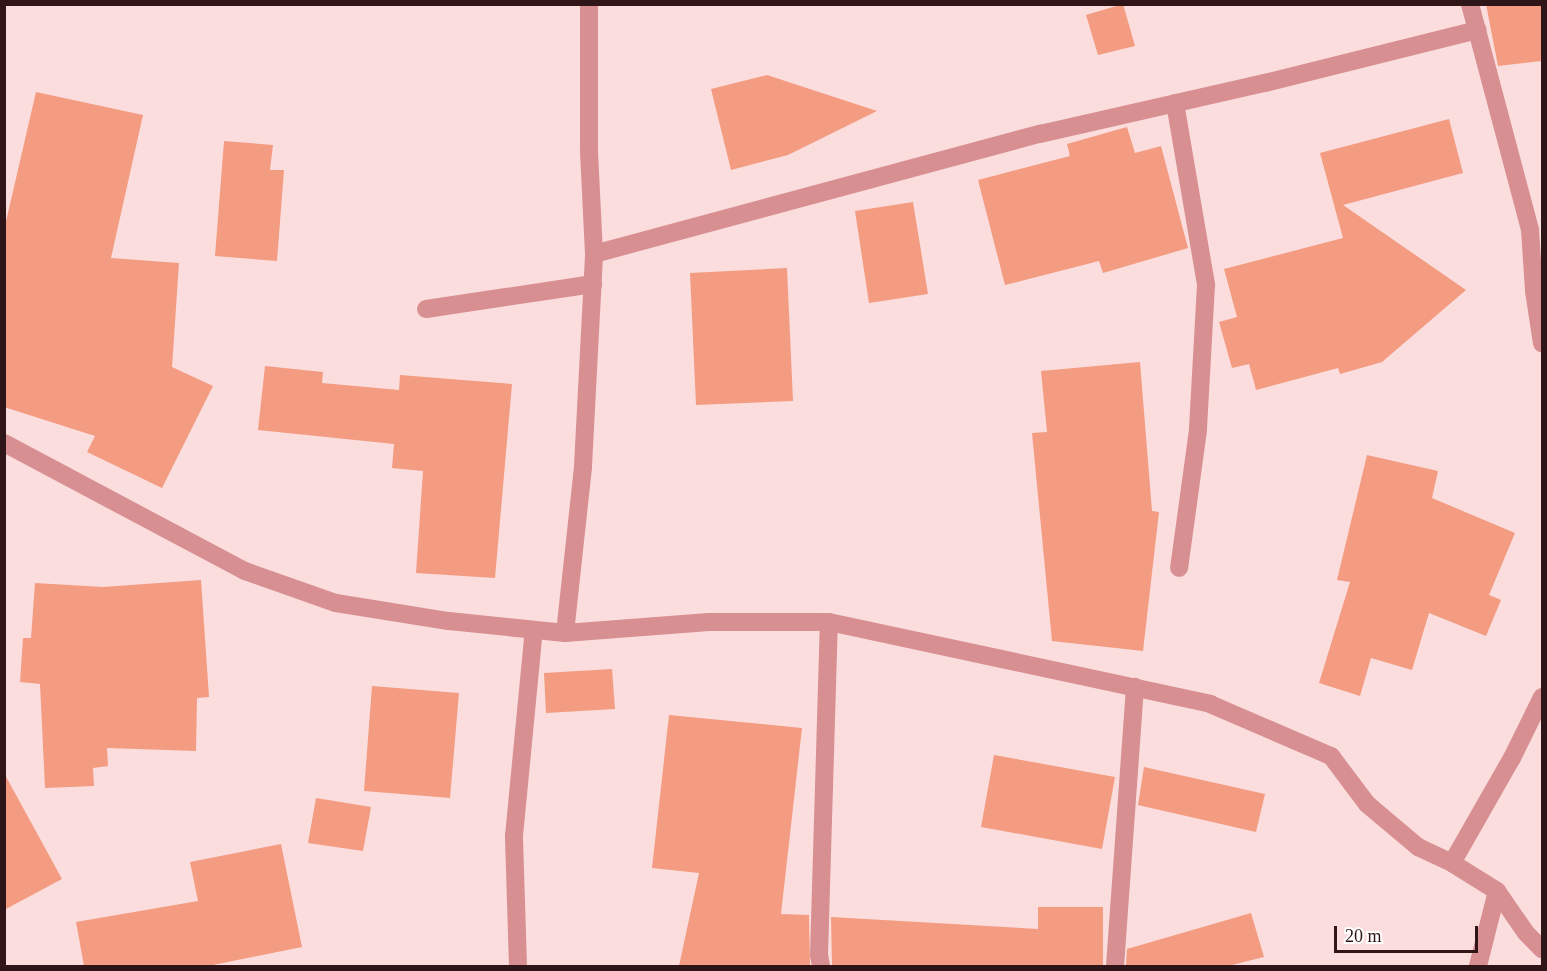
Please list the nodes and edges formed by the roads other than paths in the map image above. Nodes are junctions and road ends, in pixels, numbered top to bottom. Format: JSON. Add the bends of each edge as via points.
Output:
{"nodes":[{"id":1,"x":589,"y":4,"type":"edge"},
{"id":2,"x":1470,"y":4,"type":"edge"},
{"id":3,"x":1477,"y":30,"type":"junction"},
{"id":4,"x":1175,"y":103,"type":"junction"},
{"id":5,"x":594,"y":254,"type":"junction"},
{"id":6,"x":593,"y":285,"type":"junction"},
{"id":7,"x":426,"y":309,"type":"dead end"},
{"id":8,"x":1542,"y":343,"type":"edge"},
{"id":9,"x":4,"y":443,"type":"edge"},
{"id":10,"x":1179,"y":568,"type":"dead end"},
{"id":11,"x":829,"y":622,"type":"junction"},
{"id":12,"x":534,"y":630,"type":"junction"},
{"id":13,"x":565,"y":633,"type":"junction"},
{"id":14,"x":1135,"y":687,"type":"junction"},
{"id":15,"x":1542,"y":697,"type":"edge"},
{"id":16,"x":1452,"y":863,"type":"junction"},
{"id":17,"x":1497,"y":891,"type":"junction"},
{"id":18,"x":1542,"y":950,"type":"edge"},
{"id":19,"x":518,"y":966,"type":"edge"},
{"id":20,"x":821,"y":966,"type":"edge"},
{"id":21,"x":1115,"y":966,"type":"edge"},
{"id":22,"x":1478,"y":966,"type":"edge"}],
"edges":[{"from":1,"to":5,"type":"street"},
{"from":2,"to":3,"type":"street"},
{"from":3,"to":4,"type":"street"},
{"from":3,"to":8,"type":"street","via":[[1530,230]]},
{"from":4,"to":5,"type":"street","via":[[1040,134]]},
{"from":4,"to":10,"type":"street","via":[[1206,285],[1198,430]]},
{"from":5,"to":6,"type":"street"},
{"from":6,"to":7,"type":"street"},
{"from":6,"to":13,"type":"street","via":[[582,466]]},
{"from":9,"to":12,"type":"street","via":[[245,571],[326,599],[449,621]]},
{"from":11,"to":13,"type":"street","via":[[709,622]]},
{"from":11,"to":14,"type":"street"},
{"from":11,"to":20,"type":"street"},
{"from":12,"to":13,"type":"street"},
{"from":12,"to":19,"type":"street","via":[[514,836]]},
{"from":14,"to":16,"type":"street","via":[[1210,704],[1331,756],[1367,804],[1418,847]]},
{"from":14,"to":21,"type":"street"},
{"from":15,"to":16,"type":"street"},
{"from":16,"to":17,"type":"street"},
{"from":17,"to":18,"type":"street"},
{"from":17,"to":22,"type":"street"}]}
